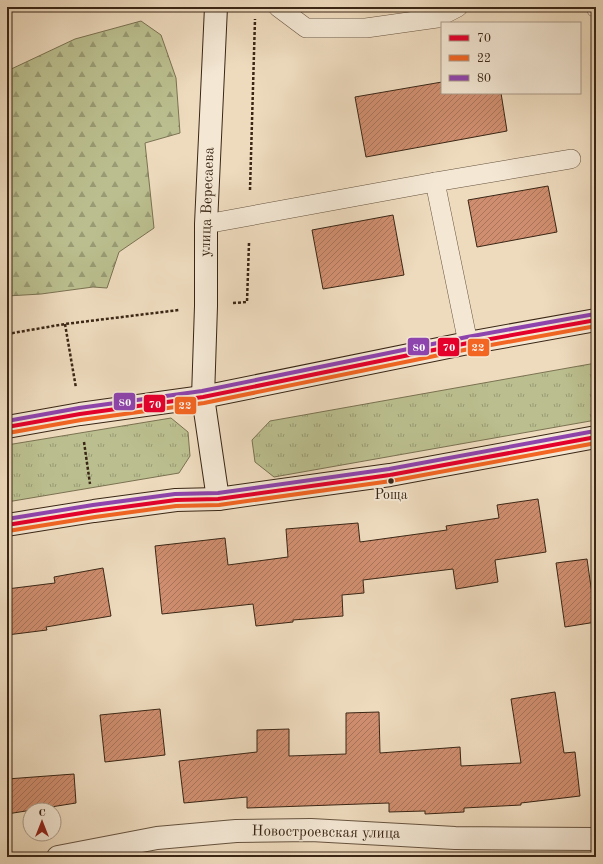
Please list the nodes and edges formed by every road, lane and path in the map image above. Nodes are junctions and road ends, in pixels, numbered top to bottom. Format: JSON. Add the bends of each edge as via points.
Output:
{"nodes":[{"id":1,"x":216,"y":7,"type":"edge"},
{"id":2,"x":278,"y":7,"type":"edge"},
{"id":3,"x":458,"y":7,"type":"edge"},
{"id":4,"x":255,"y":15,"type":"dead end"},
{"id":5,"x":571,"y":159,"type":"dead end"},
{"id":6,"x":435,"y":182,"type":"junction"},
{"id":7,"x":250,"y":215,"type":"junction"},
{"id":8,"x":206,"y":224,"type":"junction"},
{"id":9,"x":247,"y":302,"type":"dead end"},
{"id":10,"x":206,"y":306,"type":"junction"},
{"id":11,"x":596,"y":320,"type":"edge"},
{"id":12,"x":65,"y":324,"type":"junction"},
{"id":13,"x":7,"y":334,"type":"edge"},
{"id":14,"x":468,"y":343,"type":"junction"},
{"id":15,"x":203,"y":397,"type":"junction"},
{"id":16,"x":80,"y":414,"type":"junction"},
{"id":17,"x":7,"y":427,"type":"edge"},
{"id":18,"x":596,"y":437,"type":"edge"},
{"id":19,"x":218,"y":498,"type":"junction"},
{"id":20,"x":94,"y":511,"type":"junction"},
{"id":21,"x":7,"y":525,"type":"edge"},
{"id":22,"x":596,"y":839,"type":"edge"},
{"id":23,"x":58,"y":857,"type":"edge"}],
"edges":[{"from":1,"to":8,"type":"main road","name":"улица Вересаева"},
{"from":2,"to":3,"type":"lane","via":[[306,28],[366,28],[437,18]]},
{"from":4,"to":7,"type":"path"},
{"from":5,"to":6,"type":"lane"},
{"from":6,"to":7,"type":"lane"},
{"from":6,"to":14,"type":"lane"},
{"from":7,"to":8,"type":"lane"},
{"from":7,"to":9,"type":"path"},
{"from":8,"to":10,"type":"main road","name":"улица Вересаева"},
{"from":10,"to":12,"type":"path"},
{"from":10,"to":15,"type":"main road","name":"улица Вересаева"},
{"from":11,"to":14,"type":"main road"},
{"from":12,"to":13,"type":"path"},
{"from":12,"to":16,"type":"path"},
{"from":14,"to":15,"type":"main road"},
{"from":15,"to":16,"type":"main road"},
{"from":15,"to":19,"type":"main road","name":"улица Вересаева"},
{"from":16,"to":17,"type":"main road"},
{"from":16,"to":20,"type":"path"},
{"from":18,"to":19,"type":"main road","via":[[390,475]]},
{"from":19,"to":20,"type":"main road","via":[[176,500]]},
{"from":20,"to":21,"type":"main road"},
{"from":22,"to":23,"type":"main road","name":"Новостроевская улица","via":[[455,838],[311,830],[236,831],[157,838]]}]}
